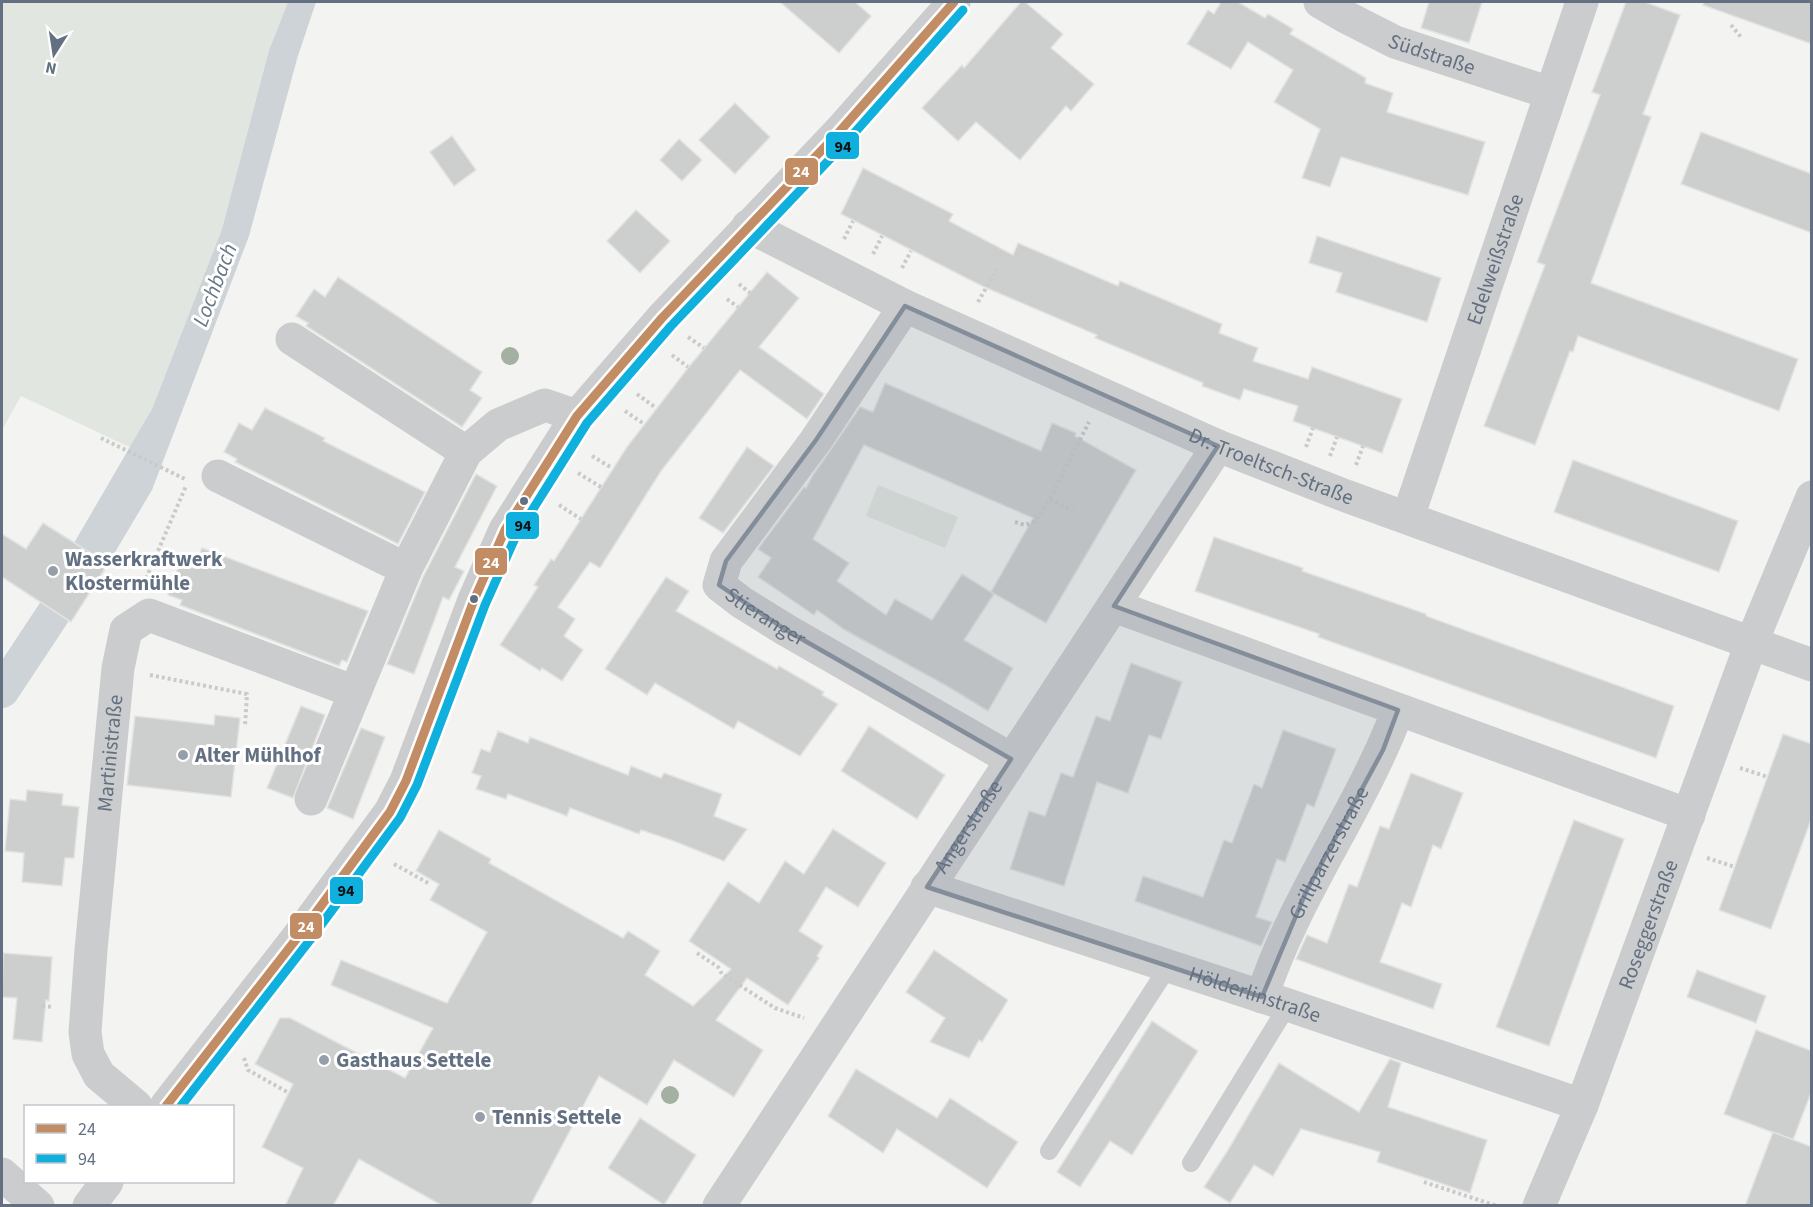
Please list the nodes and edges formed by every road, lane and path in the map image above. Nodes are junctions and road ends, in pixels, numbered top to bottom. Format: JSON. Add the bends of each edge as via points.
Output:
{"nodes":[{"id":1,"x":954,"y":2,"type":"edge"},
{"id":2,"x":1320,"y":2,"type":"edge"},
{"id":3,"x":1582,"y":2,"type":"edge"},
{"id":4,"x":1731,"y":25,"type":"dead end"},
{"id":5,"x":1741,"y":37,"type":"dead end"},
{"id":6,"x":1550,"y":93,"type":"junction"},
{"id":7,"x":748,"y":226,"type":"junction"},
{"id":8,"x":905,"y":306,"type":"junction"},
{"id":9,"x":292,"y":339,"type":"dead end"},
{"id":10,"x":1102,"y":394,"type":"junction"},
{"id":11,"x":577,"y":416,"type":"junction"},
{"id":12,"x":101,"y":438,"type":"dead end"},
{"id":13,"x":1218,"y":446,"type":"junction"},
{"id":14,"x":466,"y":452,"type":"junction"},
{"id":15,"x":218,"y":476,"type":"dead end"},
{"id":16,"x":1812,"y":497,"type":"edge"},
{"id":17,"x":1050,"y":499,"type":"junction"},
{"id":18,"x":1073,"y":511,"type":"dead end"},
{"id":19,"x":1407,"y":517,"type":"junction"},
{"id":20,"x":1015,"y":522,"type":"dead end"},
{"id":21,"x":406,"y":568,"type":"junction"},
{"id":22,"x":1114,"y":606,"type":"junction"},
{"id":23,"x":149,"y":615,"type":"junction"},
{"id":24,"x":1751,"y":644,"type":"junction"},
{"id":25,"x":1812,"y":665,"type":"edge"},
{"id":26,"x":118,"y":669,"type":"junction"},
{"id":27,"x":355,"y":692,"type":"junction"},
{"id":28,"x":1398,"y":710,"type":"junction"},
{"id":29,"x":245,"y":726,"type":"dead end"},
{"id":30,"x":1011,"y":759,"type":"junction"},
{"id":31,"x":1731,"y":765,"type":"dead end"},
{"id":32,"x":1767,"y":777,"type":"dead end"},
{"id":33,"x":311,"y":799,"type":"dead end"},
{"id":34,"x":1689,"y":815,"type":"junction"},
{"id":35,"x":365,"y":848,"type":"junction"},
{"id":36,"x":1698,"y":854,"type":"dead end"},
{"id":37,"x":1735,"y":867,"type":"dead end"},
{"id":38,"x":430,"y":884,"type":"dead end"},
{"id":39,"x":927,"y":887,"type":"junction"},
{"id":40,"x":697,"y":952,"type":"dead end"},
{"id":41,"x":1168,"y":967,"type":"junction"},
{"id":42,"x":1275,"y":1001,"type":"junction"},
{"id":43,"x":830,"y":1035,"type":"junction"},
{"id":44,"x":251,"y":1072,"type":"dead end"},
{"id":45,"x":289,"y":1093,"type":"dead end"},
{"id":46,"x":134,"y":1105,"type":"edge"},
{"id":47,"x":168,"y":1105,"type":"edge"},
{"id":48,"x":1582,"y":1105,"type":"junction"},
{"id":49,"x":1049,"y":1151,"type":"dead end"},
{"id":50,"x":1191,"y":1163,"type":"dead end"},
{"id":51,"x":2,"y":1174,"type":"edge"},
{"id":52,"x":1424,"y":1182,"type":"dead end"},
{"id":53,"x":106,"y":1183,"type":"edge"},
{"id":54,"x":38,"y":1206,"type":"edge"},
{"id":55,"x":89,"y":1206,"type":"edge"},
{"id":56,"x":719,"y":1206,"type":"edge"},
{"id":57,"x":1497,"y":1206,"type":"edge"},
{"id":58,"x":1539,"y":1206,"type":"edge"}],
"edges":[{"from":1,"to":7,"type":"street"},
{"from":2,"to":6,"type":"street","name":"Südstraße","via":[[1395,42]]},
{"from":3,"to":6,"type":"street","name":"Edelweißstraße"},
{"from":4,"to":5,"type":"path"},
{"from":6,"to":19,"type":"street","name":"Edelweißstraße"},
{"from":7,"to":8,"type":"street","name":"Dr.-Troeltsch-Straße"},
{"from":7,"to":11,"type":"street"},
{"from":8,"to":10,"type":"street","name":"Dr.-Troeltsch-Straße"},
{"from":8,"to":30,"type":"street","name":"Stieranger","via":[[816,440],[726,561],[719,585],[786,630]]},
{"from":9,"to":14,"type":"street"},
{"from":10,"to":13,"type":"street","name":"Dr.-Troeltsch-Straße"},
{"from":10,"to":17,"type":"path"},
{"from":11,"to":14,"type":"street","via":[[545,405],[498,425]]},
{"from":11,"to":35,"type":"street","via":[[505,530],[474,600],[406,781],[390,813]]},
{"from":12,"to":23,"type":"path","via":[[188,481],[145,581]]},
{"from":13,"to":19,"type":"street","name":"Dr.-Troeltsch-Straße"},
{"from":13,"to":22,"type":"street","name":"Angerstraße"},
{"from":14,"to":21,"type":"street"},
{"from":15,"to":21,"type":"street"},
{"from":16,"to":24,"type":"street","name":"Roseggerstraße"},
{"from":17,"to":18,"type":"path"},
{"from":17,"to":20,"type":"path","via":[[1034,522]]},
{"from":19,"to":24,"type":"street","name":"Dr.-Troeltsch-Straße"},
{"from":21,"to":27,"type":"street"},
{"from":22,"to":28,"type":"street"},
{"from":22,"to":30,"type":"street","name":"Angerstraße"},
{"from":23,"to":26,"type":"street","name":"Martinistraße","via":[[126,630]]},
{"from":23,"to":27,"type":"street"},
{"from":24,"to":25,"type":"street","name":"Dr.-Troeltsch-Straße"},
{"from":24,"to":34,"type":"street","name":"Roseggerstraße"},
{"from":26,"to":29,"type":"path","via":[[247,694]]},
{"from":26,"to":46,"type":"street","name":"Martinistraße","via":[[85,1032],[88,1054],[99,1075]]},
{"from":27,"to":33,"type":"street"},
{"from":28,"to":34,"type":"street"},
{"from":28,"to":42,"type":"street","name":"Grillparzerstraße","via":[[1383,750],[1306,892],[1272,966]]},
{"from":30,"to":39,"type":"street","name":"Angerstraße"},
{"from":31,"to":32,"type":"path"},
{"from":34,"to":48,"type":"street","name":"Roseggerstraße"},
{"from":35,"to":38,"type":"path"},
{"from":35,"to":47,"type":"street"},
{"from":36,"to":37,"type":"path"},
{"from":39,"to":41,"type":"street","name":"Hölderlinstraße"},
{"from":39,"to":43,"type":"street","name":"Angerstraße"},
{"from":40,"to":43,"type":"path","via":[[722,974],[776,1008],[800,1015]]},
{"from":41,"to":42,"type":"street","name":"Hölderlinstraße"},
{"from":41,"to":49,"type":"lane"},
{"from":42,"to":48,"type":"street","name":"Hölderlinstraße"},
{"from":42,"to":50,"type":"lane"},
{"from":43,"to":56,"type":"street","name":"Angerstraße"},
{"from":44,"to":45,"type":"path"},
{"from":48,"to":58,"type":"street","name":"Roseggerstraße"},
{"from":51,"to":54,"type":"street"},
{"from":52,"to":57,"type":"path"},
{"from":53,"to":55,"type":"street"}]}
